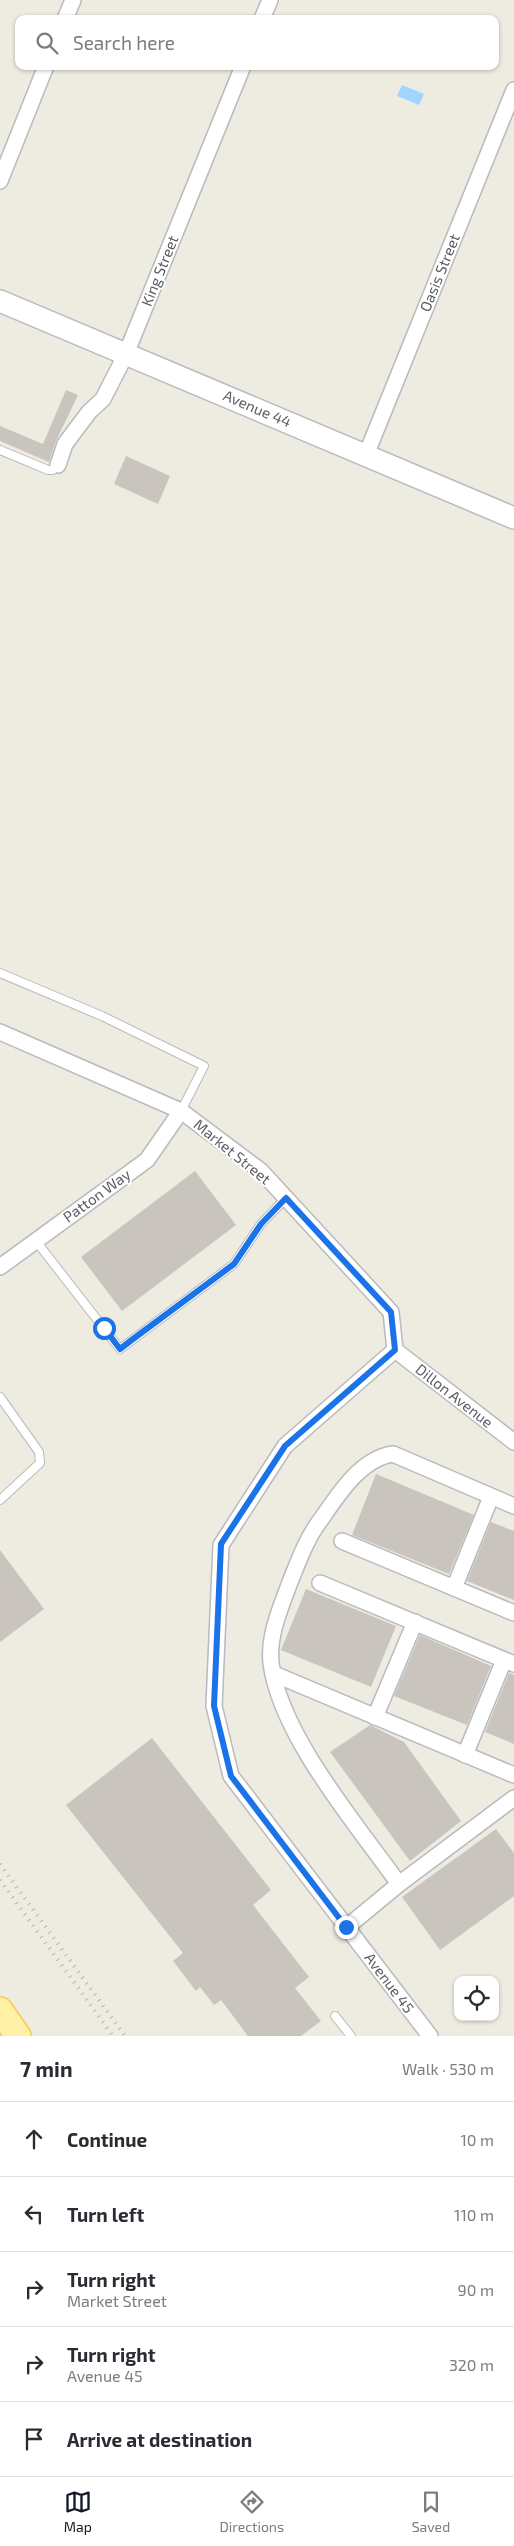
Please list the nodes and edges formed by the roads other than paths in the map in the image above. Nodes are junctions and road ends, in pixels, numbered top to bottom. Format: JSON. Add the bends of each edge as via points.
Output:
{"nodes":[{"id":1,"x":72,"y":0,"type":"edge"},
{"id":2,"x":270,"y":0,"type":"edge"},
{"id":3,"x":66,"y":15,"type":"edge"},
{"id":4,"x":264,"y":15,"type":"edge"},
{"id":5,"x":44,"y":70,"type":"edge"},
{"id":6,"x":241,"y":70,"type":"edge"},
{"id":7,"x":514,"y":90,"type":"edge"},
{"id":8,"x":0,"y":181,"type":"edge"},
{"id":9,"x":0,"y":301,"type":"edge"},
{"id":10,"x":126,"y":354,"type":"junction"},
{"id":11,"x":0,"y":450,"type":"edge"},
{"id":12,"x":366,"y":455,"type":"junction"},
{"id":13,"x":58,"y":465,"type":"joint"},
{"id":14,"x":514,"y":518,"type":"edge"},
{"id":15,"x":0,"y":974,"type":"edge"},
{"id":16,"x":0,"y":1032,"type":"edge"},
{"id":17,"x":181,"y":1112,"type":"junction"},
{"id":18,"x":286,"y":1198,"type":"junction"},
{"id":19,"x":36,"y":1241,"type":"junction"},
{"id":20,"x":0,"y":1267,"type":"edge"},
{"id":21,"x":395,"y":1350,"type":"junction"},
{"id":22,"x":0,"y":1397,"type":"edge"},
{"id":23,"x":514,"y":1442,"type":"edge"},
{"id":24,"x":492,"y":1497,"type":"junction"},
{"id":25,"x":0,"y":1500,"type":"edge"},
{"id":26,"x":514,"y":1506,"type":"edge"},
{"id":27,"x":342,"y":1541,"type":"dead end"},
{"id":28,"x":320,"y":1583,"type":"dead end"},
{"id":29,"x":454,"y":1588,"type":"junction"},
{"id":30,"x":514,"y":1613,"type":"edge"},
{"id":31,"x":414,"y":1622,"type":"junction"},
{"id":32,"x":509,"y":1662,"type":"edge"},
{"id":33,"x":274,"y":1674,"type":"junction"},
{"id":34,"x":375,"y":1717,"type":"junction"},
{"id":35,"x":465,"y":1755,"type":"junction"},
{"id":36,"x":514,"y":1775,"type":"edge"},
{"id":37,"x":514,"y":1798,"type":"edge"},
{"id":38,"x":399,"y":1884,"type":"junction"},
{"id":39,"x":346,"y":1927,"type":"junction"},
{"id":40,"x":0,"y":2010,"type":"edge"},
{"id":41,"x":335,"y":2016,"type":"dead end"},
{"id":42,"x":0,"y":2024,"type":"edge"},
{"id":43,"x":16,"y":2036,"type":"edge"},
{"id":44,"x":351,"y":2036,"type":"edge"},
{"id":45,"x":430,"y":2036,"type":"edge"}],
"edges":[{"from":1,"to":3,"type":"street"},
{"from":2,"to":4,"type":"street"},
{"from":5,"to":8,"type":"street"},
{"from":6,"to":10,"type":"street","name":"King Street"},
{"from":7,"to":12,"type":"street","name":"Oasis Street"},
{"from":9,"to":10,"type":"street","name":"Avenue 44"},
{"from":10,"to":12,"type":"street","name":"Avenue 44"},
{"from":10,"to":13,"type":"street","name":"King Street","via":[[103,399],[65,444]]},
{"from":11,"to":13,"type":"lane","via":[[48,470]]},
{"from":12,"to":14,"type":"street","name":"Avenue 44"},
{"from":15,"to":17,"type":"lane","via":[[102,1016],[204,1066]]},
{"from":16,"to":17,"type":"street","name":"Market Street"},
{"from":17,"to":18,"type":"street","name":"Market Street","via":[[261,1172]]},
{"from":17,"to":19,"type":"street","name":"Patton Way","via":[[147,1160]]},
{"from":18,"to":19,"type":"lane","via":[[261,1224],[234,1264],[120,1349]]},
{"from":18,"to":21,"type":"street","name":"Market Street","via":[[391,1312]]},
{"from":19,"to":20,"type":"street","name":"Patton Way"},
{"from":21,"to":23,"type":"street","name":"Dillon Avenue"},
{"from":21,"to":39,"type":"street","name":"Avenue 45","via":[[285,1446],[221,1544],[214,1706],[231,1776]]},
{"from":22,"to":25,"type":"lane","via":[[39,1452],[40,1463]]},
{"from":24,"to":26,"type":"street"},
{"from":24,"to":29,"type":"street"},
{"from":24,"to":33,"type":"street","via":[[393,1454],[380,1456],[359,1472],[329,1507],[304,1548],[276,1624],[271,1662]]},
{"from":27,"to":29,"type":"street"},
{"from":28,"to":31,"type":"street"},
{"from":29,"to":30,"type":"street"},
{"from":31,"to":32,"type":"street"},
{"from":31,"to":34,"type":"street"},
{"from":32,"to":35,"type":"street"},
{"from":33,"to":34,"type":"street"},
{"from":33,"to":38,"type":"street","via":[[298,1737],[324,1780]]},
{"from":34,"to":35,"type":"street"},
{"from":35,"to":36,"type":"street"},
{"from":37,"to":38,"type":"street"},
{"from":38,"to":39,"type":"street"},
{"from":39,"to":45,"type":"street","name":"Avenue 45"},
{"from":40,"to":43,"type":"main road"},
{"from":41,"to":44,"type":"lane"},
{"from":42,"to":43,"type":"main road"}]}
